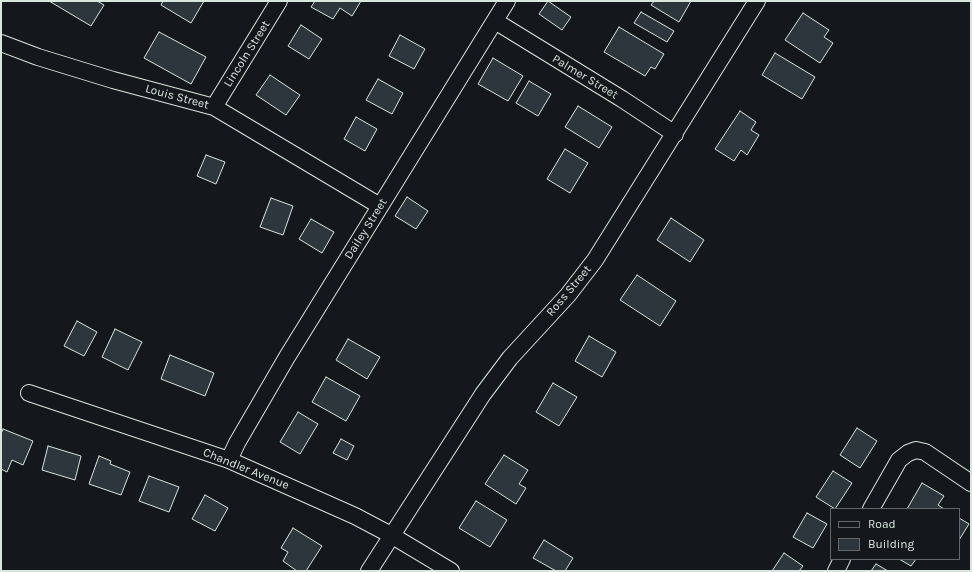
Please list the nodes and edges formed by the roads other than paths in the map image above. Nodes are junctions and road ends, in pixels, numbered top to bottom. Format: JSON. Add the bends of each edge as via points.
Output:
{"nodes":[{"id":1,"x":279,"y":1,"type":"edge"},
{"id":2,"x":507,"y":1,"type":"edge"},
{"id":3,"x":757,"y":1,"type":"edge"},
{"id":4,"x":495,"y":21,"type":"junction"},
{"id":5,"x":1,"y":43,"type":"edge"},
{"id":6,"x":214,"y":107,"type":"junction"},
{"id":7,"x":675,"y":134,"type":"junction"},
{"id":8,"x":380,"y":206,"type":"junction"},
{"id":9,"x":29,"y":393,"type":"dead end"},
{"id":10,"x":229,"y":460,"type":"junction"},
{"id":11,"x":971,"y":483,"type":"edge"},
{"id":12,"x":872,"y":508,"type":"edge"},
{"id":13,"x":391,"y":535,"type":"junction"},
{"id":14,"x":842,"y":560,"type":"edge"},
{"id":15,"x":369,"y":571,"type":"edge"},
{"id":16,"x":451,"y":571,"type":"edge"},
{"id":17,"x":836,"y":571,"type":"edge"}],
"edges":[{"from":1,"to":6,"type":"street","name":"Lincoln Street"},
{"from":2,"to":4,"type":"street","name":"Dailey Street"},
{"from":3,"to":7,"type":"street","name":"Ross Street"},
{"from":4,"to":7,"type":"street","name":"Palmer Street"},
{"from":4,"to":8,"type":"street","name":"Dailey Street"},
{"from":5,"to":6,"type":"street","name":"Louis Street","via":[[105,78]]},
{"from":6,"to":8,"type":"street","name":"Louis Street"},
{"from":7,"to":13,"type":"street","name":"Ross Street","via":[[595,260],[568,295],[510,358],[483,394]]},
{"from":8,"to":10,"type":"street","name":"Dailey Street","via":[[287,357]]},
{"from":9,"to":10,"type":"street","name":"Chandler Avenue"},
{"from":10,"to":13,"type":"street","name":"Chandler Avenue"},
{"from":11,"to":12,"type":"street","via":[[925,452],[916,450],[899,460]]},
{"from":13,"to":15,"type":"street","name":"Ross Street"},
{"from":13,"to":16,"type":"street","name":"Chandler Avenue"},
{"from":14,"to":17,"type":"street"}]}
